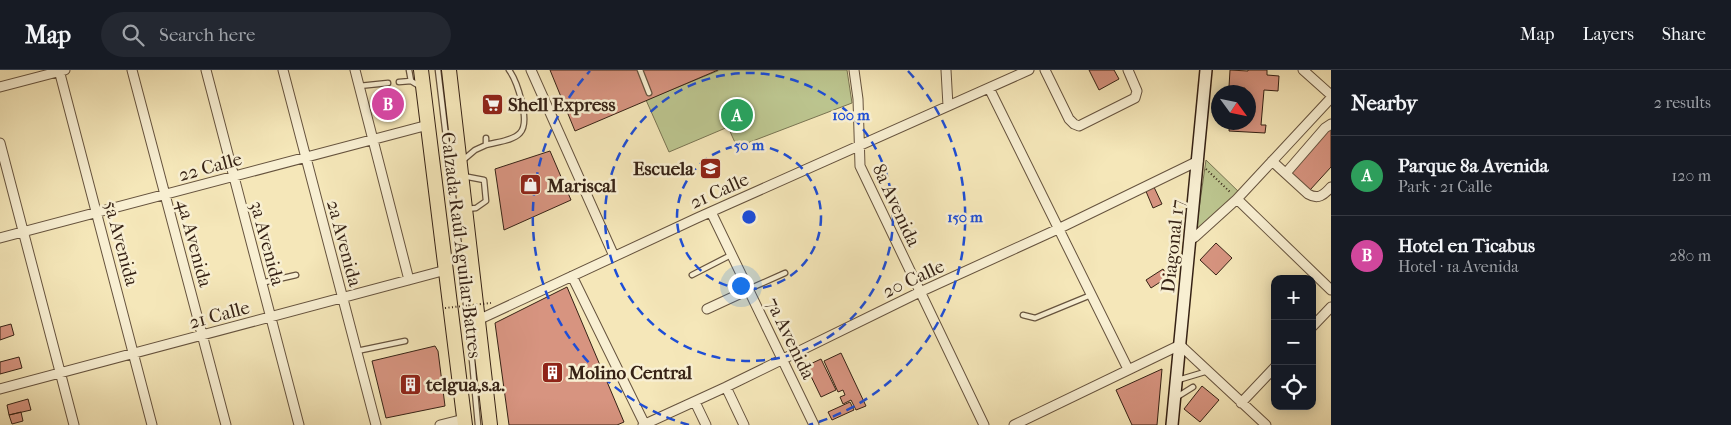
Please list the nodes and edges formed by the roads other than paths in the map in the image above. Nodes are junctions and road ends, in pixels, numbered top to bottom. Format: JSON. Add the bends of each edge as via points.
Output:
{"nodes":[{"id":1,"x":61,"y":70,"type":"edge"},
{"id":2,"x":132,"y":70,"type":"edge"},
{"id":3,"x":206,"y":70,"type":"edge"},
{"id":4,"x":283,"y":70,"type":"edge"},
{"id":5,"x":355,"y":70,"type":"edge"},
{"id":6,"x":410,"y":70,"type":"edge"},
{"id":7,"x":421,"y":70,"type":"edge"},
{"id":8,"x":447,"y":70,"type":"edge"},
{"id":9,"x":508,"y":70,"type":"edge"},
{"id":10,"x":531,"y":70,"type":"edge"},
{"id":11,"x":640,"y":70,"type":"edge"},
{"id":12,"x":854,"y":70,"type":"edge"},
{"id":13,"x":946,"y":70,"type":"edge"},
{"id":14,"x":1029,"y":70,"type":"edge"},
{"id":15,"x":1045,"y":70,"type":"edge"},
{"id":16,"x":1128,"y":70,"type":"edge"},
{"id":17,"x":1206,"y":70,"type":"edge"},
{"id":18,"x":1303,"y":70,"type":"edge"},
{"id":19,"x":411,"y":81,"type":"junction"},
{"id":20,"x":399,"y":82,"type":"dead end"},
{"id":21,"x":388,"y":83,"type":"dead end"},
{"id":22,"x":359,"y":86,"type":"junction"},
{"id":23,"x":0,"y":87,"type":"edge"},
{"id":24,"x":989,"y":88,"type":"junction"},
{"id":25,"x":424,"y":89,"type":"junction"},
{"id":26,"x":649,"y":93,"type":"dead end"},
{"id":27,"x":1331,"y":97,"type":"edge"},
{"id":28,"x":948,"y":106,"type":"junction"},
{"id":29,"x":1331,"y":124,"type":"edge"},
{"id":30,"x":428,"y":125,"type":"junction"},
{"id":31,"x":486,"y":138,"type":"dead end"},
{"id":32,"x":373,"y":140,"type":"junction"},
{"id":33,"x":0,"y":143,"type":"edge"},
{"id":34,"x":486,"y":145,"type":"junction"},
{"id":35,"x":859,"y":145,"type":"junction"},
{"id":36,"x":306,"y":158,"type":"junction"},
{"id":37,"x":1198,"y":160,"type":"junction"},
{"id":38,"x":1272,"y":161,"type":"junction"},
{"id":39,"x":460,"y":169,"type":"junction"},
{"id":40,"x":1286,"y":173,"type":"junction"},
{"id":41,"x":234,"y":176,"type":"junction"},
{"id":42,"x":1331,"y":187,"type":"edge"},
{"id":43,"x":165,"y":194,"type":"junction"},
{"id":44,"x":1237,"y":199,"type":"junction"},
{"id":45,"x":465,"y":209,"type":"junction"},
{"id":46,"x":97,"y":212,"type":"junction"},
{"id":47,"x":711,"y":212,"type":"junction"},
{"id":48,"x":1058,"y":229,"type":"junction"},
{"id":49,"x":24,"y":232,"type":"junction"},
{"id":50,"x":0,"y":238,"type":"edge"},
{"id":51,"x":1190,"y":240,"type":"junction"},
{"id":52,"x":731,"y":255,"type":"junction"},
{"id":53,"x":614,"y":256,"type":"junction"},
{"id":54,"x":446,"y":270,"type":"junction"},
{"id":55,"x":785,"y":273,"type":"dead end"},
{"id":56,"x":296,"y":275,"type":"dead end"},
{"id":57,"x":692,"y":275,"type":"dead end"},
{"id":58,"x":572,"y":276,"type":"junction"},
{"id":59,"x":409,"y":280,"type":"junction"},
{"id":60,"x":261,"y":282,"type":"junction"},
{"id":61,"x":748,"y":290,"type":"junction"},
{"id":62,"x":1331,"y":290,"type":"edge"},
{"id":63,"x":920,"y":292,"type":"junction"},
{"id":64,"x":1091,"y":295,"type":"junction"},
{"id":65,"x":343,"y":298,"type":"junction"},
{"id":66,"x":1331,"y":308,"type":"edge"},
{"id":67,"x":707,"y":309,"type":"dead end"},
{"id":68,"x":1023,"y":314,"type":"dead end"},
{"id":69,"x":270,"y":317,"type":"junction"},
{"id":70,"x":478,"y":320,"type":"junction"},
{"id":71,"x":1316,"y":323,"type":"edge"},
{"id":72,"x":203,"y":335,"type":"junction"},
{"id":73,"x":405,"y":341,"type":"dead end"},
{"id":74,"x":1180,"y":345,"type":"junction"},
{"id":75,"x":357,"y":351,"type":"junction"},
{"id":76,"x":134,"y":354,"type":"junction"},
{"id":77,"x":782,"y":359,"type":"junction"},
{"id":78,"x":1128,"y":369,"type":"junction"},
{"id":79,"x":1208,"y":371,"type":"junction"},
{"id":80,"x":1271,"y":371,"type":"edge"},
{"id":81,"x":60,"y":373,"type":"junction"},
{"id":82,"x":1176,"y":380,"type":"junction"},
{"id":83,"x":726,"y":387,"type":"junction"},
{"id":84,"x":1193,"y":387,"type":"dead end"},
{"id":85,"x":0,"y":389,"type":"edge"},
{"id":86,"x":1174,"y":399,"type":"junction"},
{"id":87,"x":695,"y":402,"type":"junction"},
{"id":88,"x":1241,"y":403,"type":"junction"},
{"id":89,"x":464,"y":422,"type":"edge"},
{"id":90,"x":74,"y":425,"type":"edge"},
{"id":91,"x":152,"y":425,"type":"edge"},
{"id":92,"x":226,"y":425,"type":"edge"},
{"id":93,"x":299,"y":425,"type":"edge"},
{"id":94,"x":376,"y":425,"type":"edge"},
{"id":95,"x":440,"y":425,"type":"edge"},
{"id":96,"x":478,"y":425,"type":"edge"},
{"id":97,"x":490,"y":425,"type":"edge"},
{"id":98,"x":644,"y":425,"type":"edge"},
{"id":99,"x":706,"y":425,"type":"edge"},
{"id":100,"x":744,"y":425,"type":"edge"},
{"id":101,"x":814,"y":425,"type":"edge"},
{"id":102,"x":984,"y":425,"type":"edge"},
{"id":103,"x":1014,"y":425,"type":"edge"},
{"id":104,"x":1172,"y":425,"type":"edge"},
{"id":105,"x":1266,"y":425,"type":"edge"}],
"edges":[{"from":1,"to":23,"type":"street"},
{"from":1,"to":46,"type":"street","name":"5a Avenida"},
{"from":2,"to":43,"type":"street","name":"4a Avenida"},
{"from":3,"to":41,"type":"street","name":"3a Avenida"},
{"from":4,"to":36,"type":"street","name":"2a Avenida"},
{"from":5,"to":22,"type":"street"},
{"from":6,"to":19,"type":"lane"},
{"from":7,"to":25,"type":"highway","name":"Calzada Raúl Aguilar Batres"},
{"from":8,"to":39,"type":"highway","name":"Calzada Raúl Aguilar Batres"},
{"from":8,"to":96,"type":"lane"},
{"from":9,"to":34,"type":"lane","via":[[518,86],[525,123],[521,133],[514,137]]},
{"from":10,"to":53,"type":"street"},
{"from":11,"to":26,"type":"lane"},
{"from":12,"to":35,"type":"street","name":"8a Avenida"},
{"from":13,"to":28,"type":"street"},
{"from":14,"to":24,"type":"street","name":"21 Calle"},
{"from":15,"to":16,"type":"street","via":[[1069,119],[1079,126],[1135,98],[1137,91]]},
{"from":17,"to":37,"type":"main road","name":"Diagonal 17"},
{"from":18,"to":27,"type":"street"},
{"from":19,"to":20,"type":"lane"},
{"from":19,"to":25,"type":"lane"},
{"from":21,"to":22,"type":"lane"},
{"from":22,"to":32,"type":"street"},
{"from":24,"to":28,"type":"street","name":"21 Calle"},
{"from":24,"to":48,"type":"street"},
{"from":25,"to":30,"type":"highway","name":"Calzada Raúl Aguilar Batres"},
{"from":27,"to":38,"type":"street"},
{"from":28,"to":35,"type":"street","name":"21 Calle"},
{"from":29,"to":40,"type":"street"},
{"from":30,"to":32,"type":"street","name":"22 Calle"},
{"from":30,"to":54,"type":"highway","name":"Calzada Raúl Aguilar Batres"},
{"from":31,"to":34,"type":"lane"},
{"from":32,"to":36,"type":"street","name":"22 Calle"},
{"from":32,"to":59,"type":"street"},
{"from":33,"to":49,"type":"street"},
{"from":34,"to":39,"type":"lane","via":[[475,150]]},
{"from":35,"to":47,"type":"street","name":"21 Calle"},
{"from":35,"to":63,"type":"street","name":"8a Avenida","via":[[860,166]]},
{"from":36,"to":41,"type":"street","name":"22 Calle"},
{"from":36,"to":65,"type":"street","name":"2a Avenida"},
{"from":37,"to":48,"type":"street","name":"20 Calle"},
{"from":37,"to":51,"type":"main road","name":"Diagonal 17"},
{"from":38,"to":40,"type":"street"},
{"from":38,"to":44,"type":"street"},
{"from":39,"to":45,"type":"highway","name":"Calzada Raúl Aguilar Batres"},
{"from":39,"to":45,"type":"lane","via":[[484,180],[485,184],[486,201],[476,208]]},
{"from":40,"to":42,"type":"street","via":[[1313,197],[1322,196]]},
{"from":41,"to":43,"type":"street","name":"22 Calle"},
{"from":41,"to":60,"type":"street","name":"3a Avenida"},
{"from":43,"to":46,"type":"street","name":"22 Calle"},
{"from":43,"to":72,"type":"street","name":"4a Avenida"},
{"from":44,"to":51,"type":"street"},
{"from":44,"to":62,"type":"street"},
{"from":45,"to":70,"type":"highway","name":"Calzada Raúl Aguilar Batres"},
{"from":46,"to":49,"type":"street","name":"22 Calle"},
{"from":46,"to":76,"type":"street","name":"5a Avenida"},
{"from":47,"to":52,"type":"street","name":"7a Avenida"},
{"from":47,"to":53,"type":"street","name":"21 Calle"},
{"from":48,"to":63,"type":"street","name":"20 Calle"},
{"from":48,"to":64,"type":"street"},
{"from":49,"to":50,"type":"street","name":"22 Calle"},
{"from":49,"to":81,"type":"street"},
{"from":51,"to":74,"type":"main road","name":"Diagonal 17"},
{"from":52,"to":57,"type":"lane"},
{"from":52,"to":61,"type":"street","name":"7a Avenida"},
{"from":53,"to":58,"type":"street","name":"21 Calle"},
{"from":54,"to":59,"type":"street","name":"21 Calle"},
{"from":54,"to":89,"type":"highway","name":"Calzada Raúl Aguilar Batres"},
{"from":55,"to":61,"type":"lane"},
{"from":56,"to":60,"type":"lane"},
{"from":58,"to":70,"type":"street","name":"21 Calle"},
{"from":58,"to":98,"type":"street"},
{"from":59,"to":65,"type":"street","name":"21 Calle"},
{"from":60,"to":69,"type":"street","name":"3a Avenida"},
{"from":61,"to":67,"type":"street"},
{"from":61,"to":77,"type":"street","name":"7a Avenida"},
{"from":63,"to":77,"type":"street","name":"20 Calle"},
{"from":63,"to":102,"type":"street","name":"8a Avenida"},
{"from":64,"to":68,"type":"lane","via":[[1035,318]]},
{"from":64,"to":78,"type":"street"},
{"from":65,"to":69,"type":"street","name":"21 Calle"},
{"from":65,"to":75,"type":"street","name":"2a Avenida"},
{"from":66,"to":71,"type":"street"},
{"from":69,"to":72,"type":"street","name":"21 Calle"},
{"from":69,"to":93,"type":"street","name":"3a Avenida"},
{"from":70,"to":97,"type":"highway","name":"Calzada Raúl Aguilar Batres"},
{"from":72,"to":76,"type":"street","name":"21 Calle"},
{"from":72,"to":92,"type":"street","name":"4a Avenida"},
{"from":73,"to":75,"type":"lane"},
{"from":74,"to":78,"type":"street"},
{"from":74,"to":79,"type":"street"},
{"from":74,"to":82,"type":"main road","name":"Diagonal 17"},
{"from":75,"to":94,"type":"street","name":"2a Avenida"},
{"from":76,"to":81,"type":"street","name":"21 Calle"},
{"from":76,"to":91,"type":"street","name":"5a Avenida"},
{"from":77,"to":83,"type":"street","name":"20 Calle"},
{"from":77,"to":101,"type":"street","name":"7a Avenida"},
{"from":78,"to":103,"type":"street"},
{"from":79,"to":82,"type":"lane"},
{"from":79,"to":88,"type":"street"},
{"from":80,"to":88,"type":"street"},
{"from":81,"to":85,"type":"street","name":"21 Calle"},
{"from":81,"to":90,"type":"street"},
{"from":82,"to":86,"type":"main road","name":"Diagonal 17"},
{"from":83,"to":87,"type":"street","name":"20 Calle"},
{"from":83,"to":100,"type":"street"},
{"from":84,"to":86,"type":"lane"},
{"from":86,"to":104,"type":"main road","name":"Diagonal 17"},
{"from":87,"to":98,"type":"street","name":"20 Calle"},
{"from":87,"to":99,"type":"street"},
{"from":88,"to":105,"type":"street"},
{"from":89,"to":95,"type":"street"}]}
